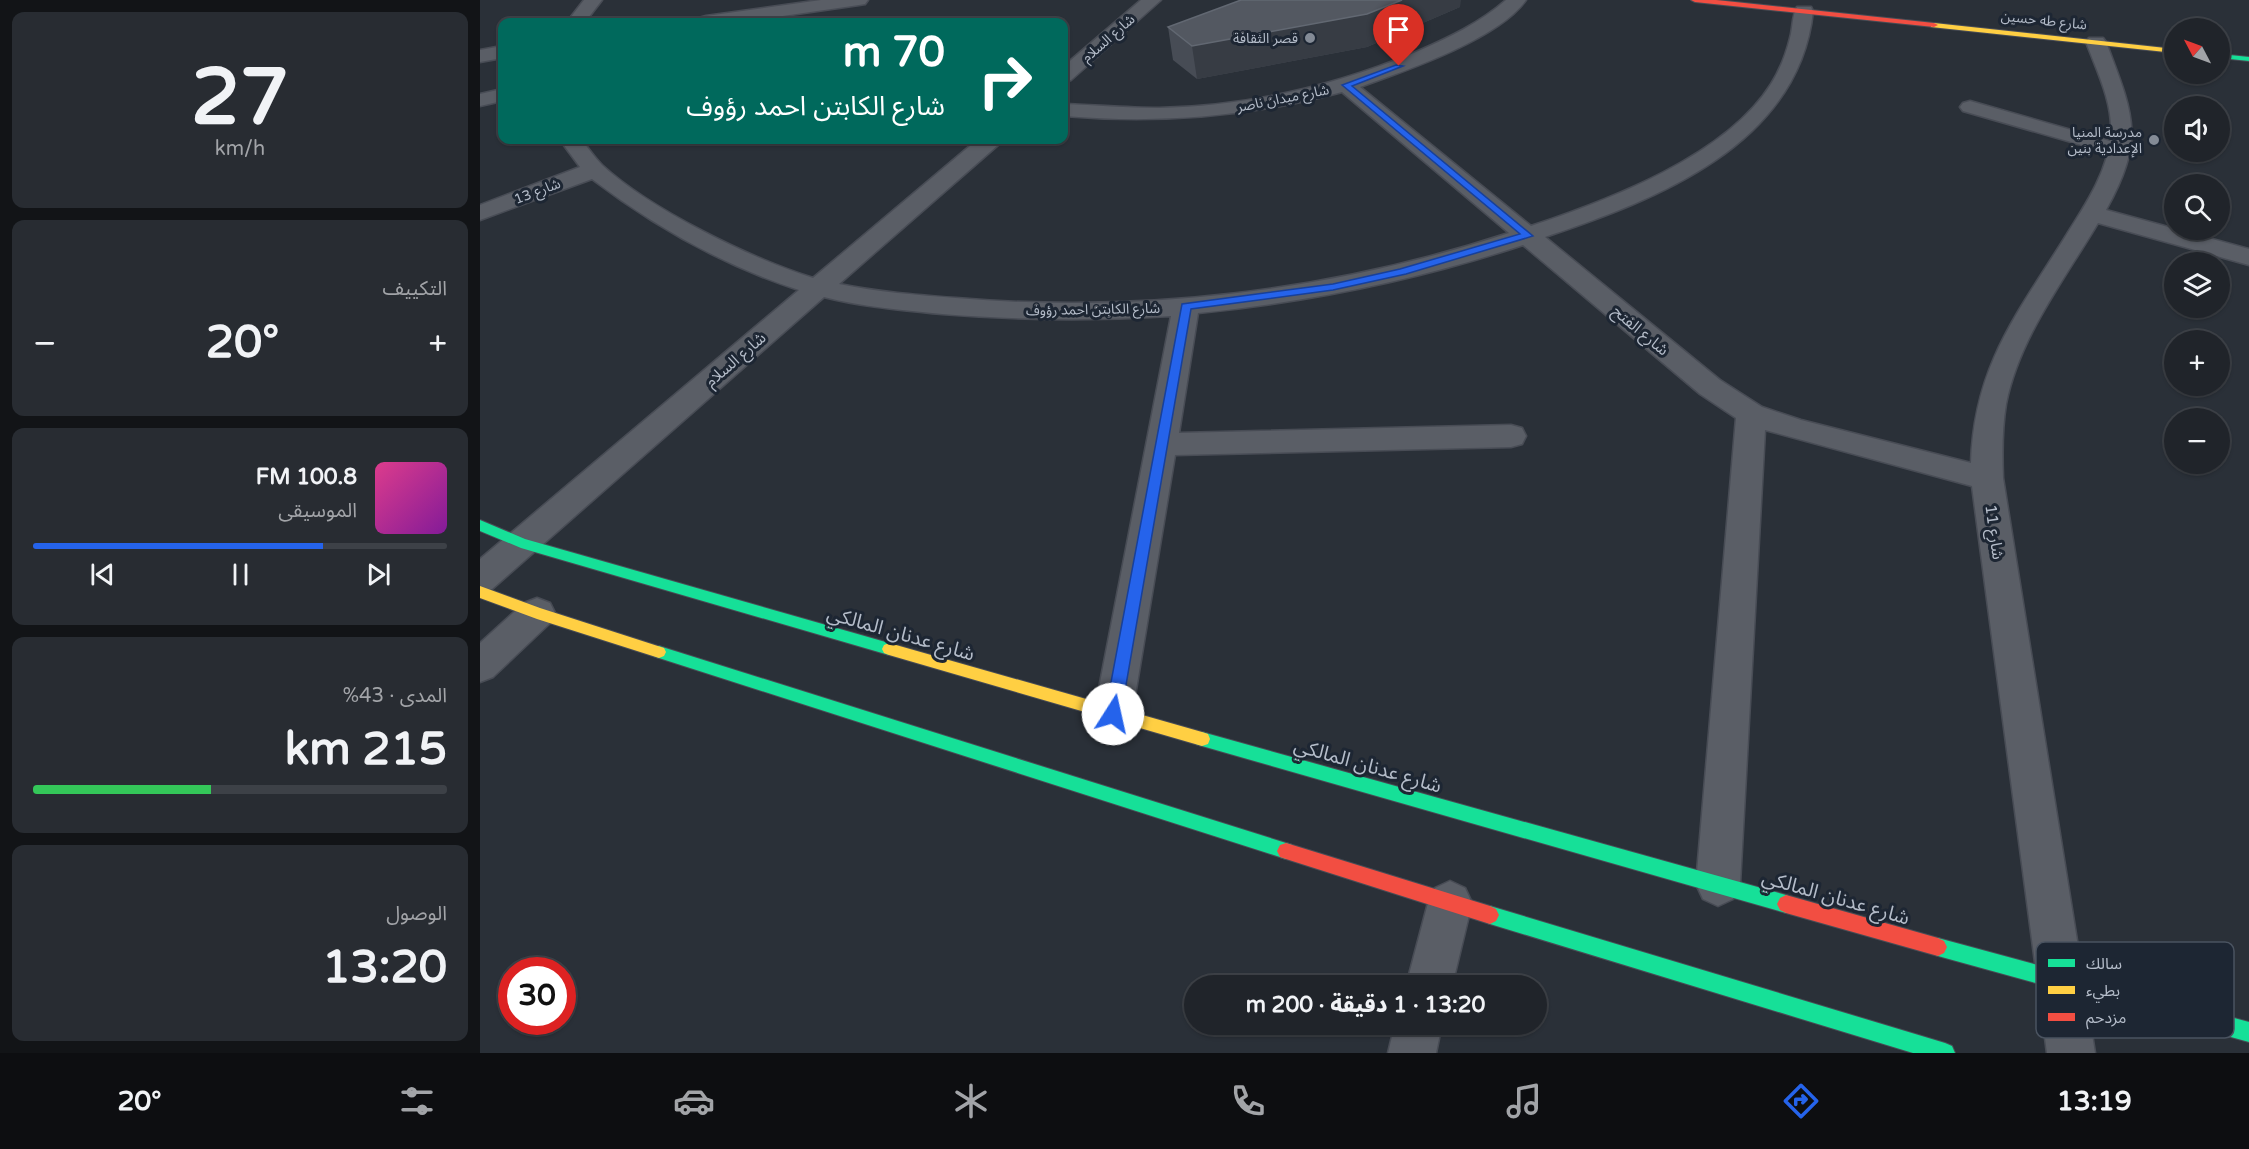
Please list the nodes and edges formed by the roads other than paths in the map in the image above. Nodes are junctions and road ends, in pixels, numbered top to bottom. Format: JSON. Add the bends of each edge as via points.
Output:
{"nodes":[{"id":1,"x":593,"y":0,"type":"edge"},
{"id":2,"x":1152,"y":0,"type":"edge"},
{"id":3,"x":1517,"y":0,"type":"edge"},
{"id":4,"x":1695,"y":0,"type":"edge"},
{"id":5,"x":862,"y":4,"type":"edge"},
{"id":6,"x":1814,"y":6,"type":"edge"},
{"id":7,"x":1976,"y":15,"type":"dead end"},
{"id":8,"x":579,"y":18,"type":"edge"},
{"id":9,"x":741,"y":18,"type":"edge"},
{"id":10,"x":2096,"y":42,"type":"junction"},
{"id":11,"x":2164,"y":50,"type":"edge"},
{"id":12,"x":498,"y":53,"type":"edge"},
{"id":13,"x":480,"y":56,"type":"edge"},
{"id":14,"x":2230,"y":57,"type":"edge"},
{"id":15,"x":2249,"y":59,"type":"edge"},
{"id":16,"x":1068,"y":73,"type":"edge"},
{"id":17,"x":1346,"y":85,"type":"junction"},
{"id":18,"x":498,"y":96,"type":"edge"},
{"id":19,"x":480,"y":100,"type":"edge"},
{"id":20,"x":1970,"y":107,"type":"dead end"},
{"id":21,"x":1068,"y":110,"type":"edge"},
{"id":22,"x":574,"y":144,"type":"edge"},
{"id":23,"x":985,"y":144,"type":"edge"},
{"id":24,"x":2120,"y":150,"type":"junction"},
{"id":25,"x":594,"y":170,"type":"junction"},
{"id":26,"x":480,"y":213,"type":"edge"},
{"id":27,"x":2092,"y":214,"type":"junction"},
{"id":28,"x":1527,"y":236,"type":"junction"},
{"id":29,"x":2249,"y":257,"type":"edge"},
{"id":30,"x":818,"y":288,"type":"junction"},
{"id":31,"x":1186,"y":306,"type":"junction"},
{"id":32,"x":1751,"y":414,"type":"junction"},
{"id":33,"x":1511,"y":436,"type":"dead end"},
{"id":34,"x":1162,"y":444,"type":"junction"},
{"id":35,"x":1987,"y":478,"type":"junction"},
{"id":36,"x":480,"y":525,"type":"edge"},
{"id":37,"x":521,"y":543,"type":"junction"},
{"id":38,"x":480,"y":579,"type":"edge"},
{"id":39,"x":480,"y":592,"type":"edge"},
{"id":40,"x":537,"y":613,"type":"junction"},
{"id":41,"x":480,"y":666,"type":"edge"},
{"id":42,"x":1113,"y":714,"type":"junction"},
{"id":43,"x":1718,"y":884,"type":"junction"},
{"id":44,"x":1450,"y":903,"type":"junction"},
{"id":45,"x":2054,"y":942,"type":"edge"},
{"id":46,"x":2036,"y":974,"type":"edge"},
{"id":47,"x":1432,"y":975,"type":"edge"},
{"id":48,"x":2234,"y":1028,"type":"edge"},
{"id":49,"x":2249,"y":1032,"type":"edge"},
{"id":50,"x":1416,"y":1035,"type":"edge"},
{"id":51,"x":2069,"y":1038,"type":"edge"},
{"id":52,"x":1412,"y":1053,"type":"edge"},
{"id":53,"x":1946,"y":1053,"type":"edge"},
{"id":54,"x":2071,"y":1053,"type":"edge"}],
"edges":[{"from":1,"to":8,"type":"street"},
{"from":2,"to":16,"type":"street","name":"شارع السلام"},
{"from":3,"to":17,"type":"street","name":"شارع ميدان ناصر","via":[[1468,35],[1416,60]]},
{"from":4,"to":6,"type":"main road","name":"شارع طه حسين"},
{"from":5,"to":9,"type":"street"},
{"from":6,"to":7,"type":"main road","name":"شارع طه حسين"},
{"from":6,"to":10,"type":"main road","name":"شارع طه حسين"},
{"from":6,"to":28,"type":"street","name":"شارع الكابتن احمد رؤوف","via":[[1791,68],[1773,97],[1744,127],[1705,157],[1655,185]]},
{"from":10,"to":11,"type":"main road","name":"شارع طه حسين"},
{"from":10,"to":24,"type":"street","name":"شارع 11","via":[[2121,117]]},
{"from":12,"to":13,"type":"street"},
{"from":14,"to":15,"type":"main road"},
{"from":17,"to":21,"type":"street","name":"شارع ميدان ناصر","via":[[1218,109],[1120,114]]},
{"from":17,"to":28,"type":"street","name":"شارع الفتح"},
{"from":18,"to":19,"type":"street"},
{"from":20,"to":24,"type":"lane"},
{"from":22,"to":25,"type":"street","name":"شارع الكابتن احمد رؤوف"},
{"from":23,"to":30,"type":"street","name":"شارع السلام"},
{"from":24,"to":27,"type":"street","name":"شارع 11"},
{"from":25,"to":26,"type":"street","name":"شارع 13"},
{"from":25,"to":30,"type":"street","name":"شارع الكابتن احمد رؤوف","via":[[653,210],[724,249]]},
{"from":27,"to":29,"type":"street"},
{"from":27,"to":35,"type":"street","name":"شارع 11","via":[[2002,369],[1987,434]]},
{"from":28,"to":31,"type":"street","name":"شارع الكابتن احمد رؤوف","via":[[1402,272],[1333,287]]},
{"from":28,"to":32,"type":"street","name":"شارع الفتح","via":[[1710,387]]},
{"from":30,"to":31,"type":"street","name":"شارع الكابتن احمد رؤوف","via":[[879,300],[1028,311]]},
{"from":30,"to":37,"type":"street","name":"شارع السلام"},
{"from":31,"to":34,"type":"street"},
{"from":32,"to":35,"type":"street","name":"شارع الفتح"},
{"from":32,"to":43,"type":"street"},
{"from":33,"to":34,"type":"street"},
{"from":34,"to":42,"type":"street"},
{"from":35,"to":45,"type":"street","name":"شارع 11"},
{"from":36,"to":37,"type":"main road","name":"شارع عدنان المالكي"},
{"from":37,"to":38,"type":"street","name":"شارع السلام"},
{"from":37,"to":42,"type":"main road","name":"شارع عدنان المالكي"},
{"from":39,"to":40,"type":"main road"},
{"from":40,"to":41,"type":"street"},
{"from":40,"to":44,"type":"main road"},
{"from":42,"to":43,"type":"main road","name":"شارع عدنان المالكي"},
{"from":43,"to":46,"type":"main road","name":"شارع عدنان المالكي"},
{"from":44,"to":47,"type":"street"},
{"from":44,"to":53,"type":"main road"},
{"from":48,"to":49,"type":"main road","name":"شارع عدنان المالكي"},
{"from":50,"to":52,"type":"street"},
{"from":51,"to":54,"type":"street","name":"شارع 11"}]}
